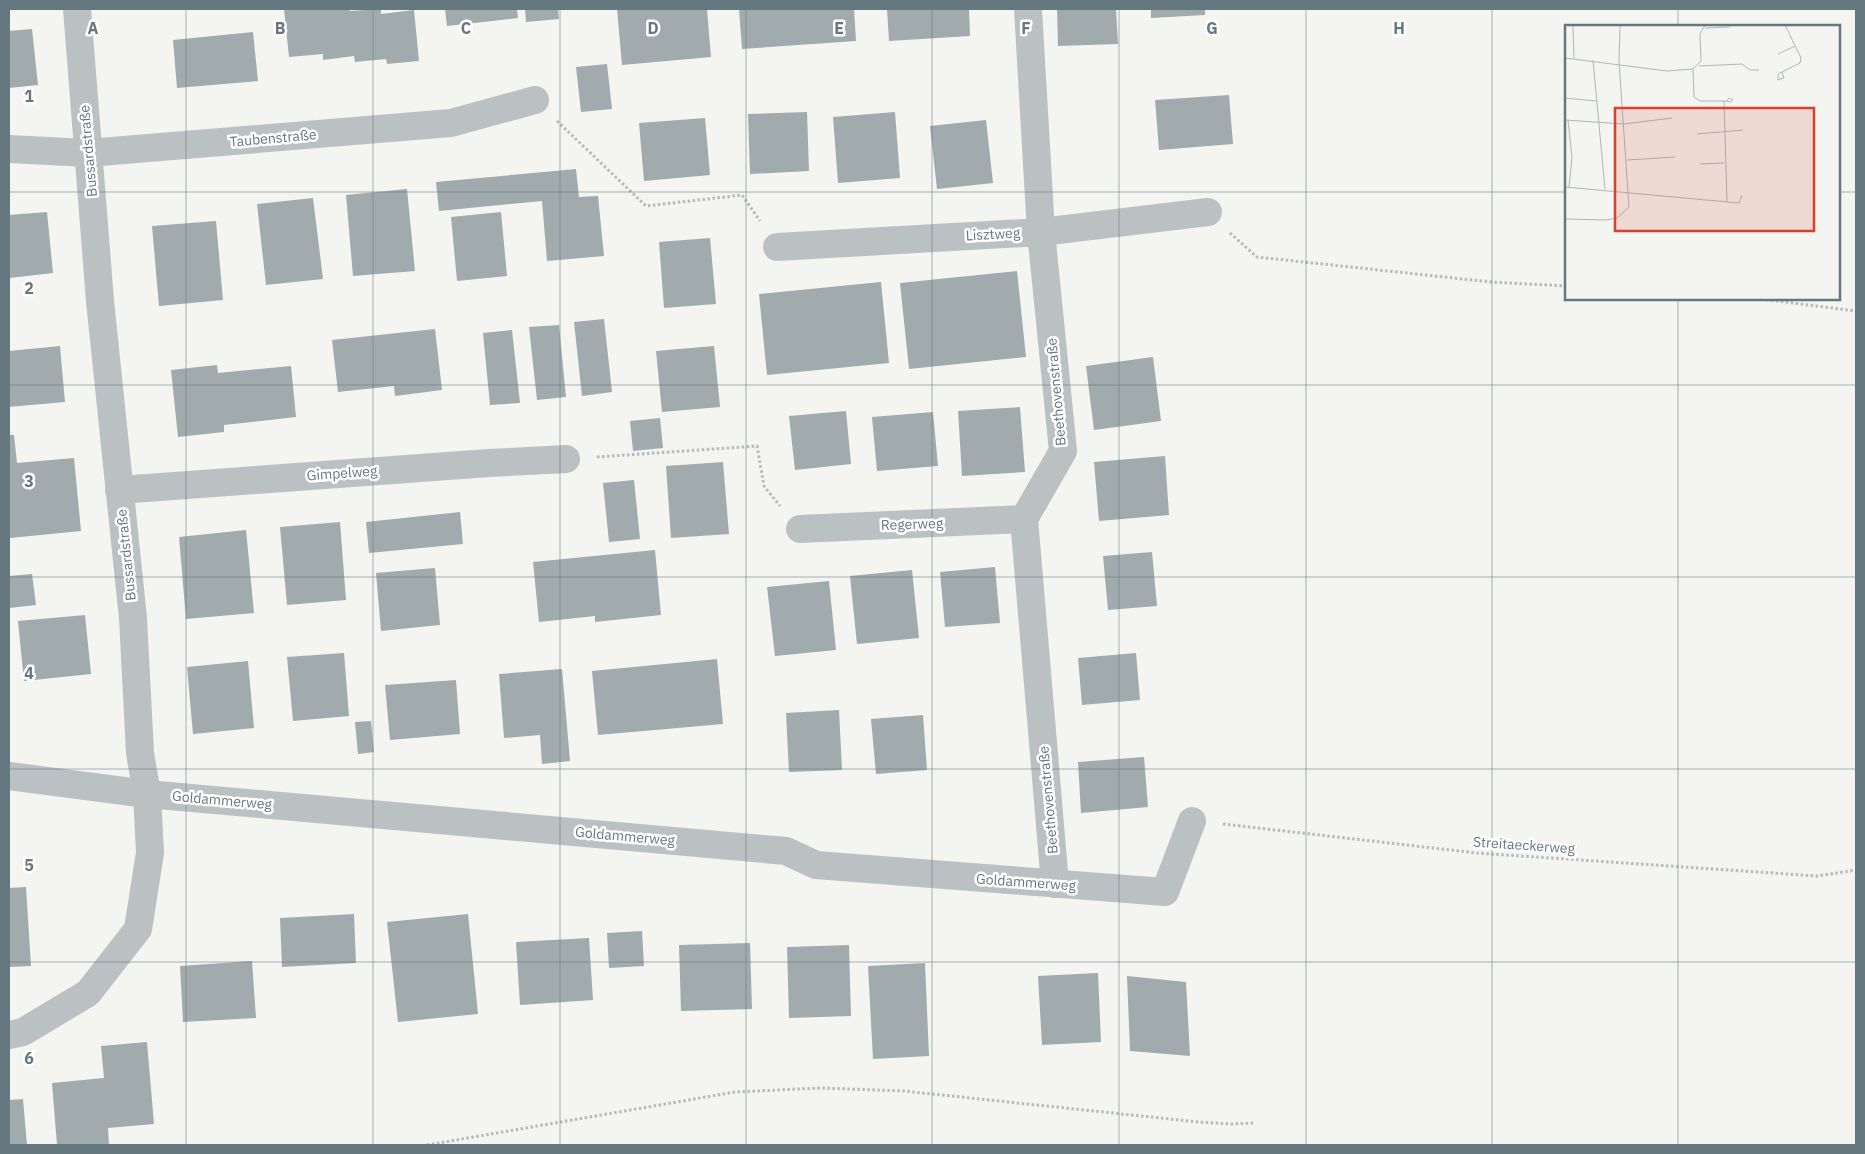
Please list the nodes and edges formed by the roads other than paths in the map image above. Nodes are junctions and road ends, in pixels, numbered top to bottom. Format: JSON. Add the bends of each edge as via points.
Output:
{"nodes":[{"id":1,"x":77,"y":9,"type":"edge"},
{"id":2,"x":1028,"y":9,"type":"edge"},
{"id":3,"x":535,"y":100,"type":"road end"},
{"id":4,"x":9,"y":149,"type":"edge"},
{"id":5,"x":88,"y":152,"type":"junction"},
{"id":6,"x":1208,"y":212,"type":"road end"},
{"id":7,"x":1041,"y":232,"type":"junction"},
{"id":8,"x":777,"y":246,"type":"road end"},
{"id":9,"x":566,"y":459,"type":"road end"},
{"id":10,"x":119,"y":490,"type":"junction"},
{"id":11,"x":1024,"y":520,"type":"junction"},
{"id":12,"x":800,"y":529,"type":"road end"},
{"id":13,"x":9,"y":776,"type":"edge"},
{"id":14,"x":147,"y":794,"type":"junction"},
{"id":15,"x":1192,"y":821,"type":"road end"},
{"id":16,"x":1055,"y":884,"type":"junction"},
{"id":17,"x":9,"y":1035,"type":"edge"}],
"edges":[{"from":1,"to":5,"type":"street","name":"Bussardstraße"},
{"from":2,"to":7,"type":"street","name":"Beethovenstraße"},
{"from":3,"to":5,"type":"street","name":"Taubenstraße","via":[[451,123]]},
{"from":4,"to":5,"type":"street","name":"Taubenstraße"},
{"from":5,"to":10,"type":"street","name":"Bussardstraße"},
{"from":6,"to":7,"type":"street","name":"Lisztweg"},
{"from":7,"to":8,"type":"street","name":"Lisztweg"},
{"from":7,"to":11,"type":"street","name":"Beethovenstraße","via":[[1063,451]]},
{"from":9,"to":10,"type":"street","name":"Gimpelweg"},
{"from":10,"to":14,"type":"street","name":"Bussardstraße","via":[[133,618],[140,753]]},
{"from":11,"to":12,"type":"street","name":"Regerweg"},
{"from":11,"to":16,"type":"street","name":"Beethovenstraße"},
{"from":13,"to":14,"type":"street","name":"Goldammerweg"},
{"from":14,"to":16,"type":"street","name":"Goldammerweg","via":[[786,851],[816,865]]},
{"from":14,"to":17,"type":"street","name":"Bussardstraße","via":[[150,853],[138,930],[88,993],[23,1032]]},
{"from":15,"to":16,"type":"street","name":"Goldammerweg","via":[[1165,892]]}]}
